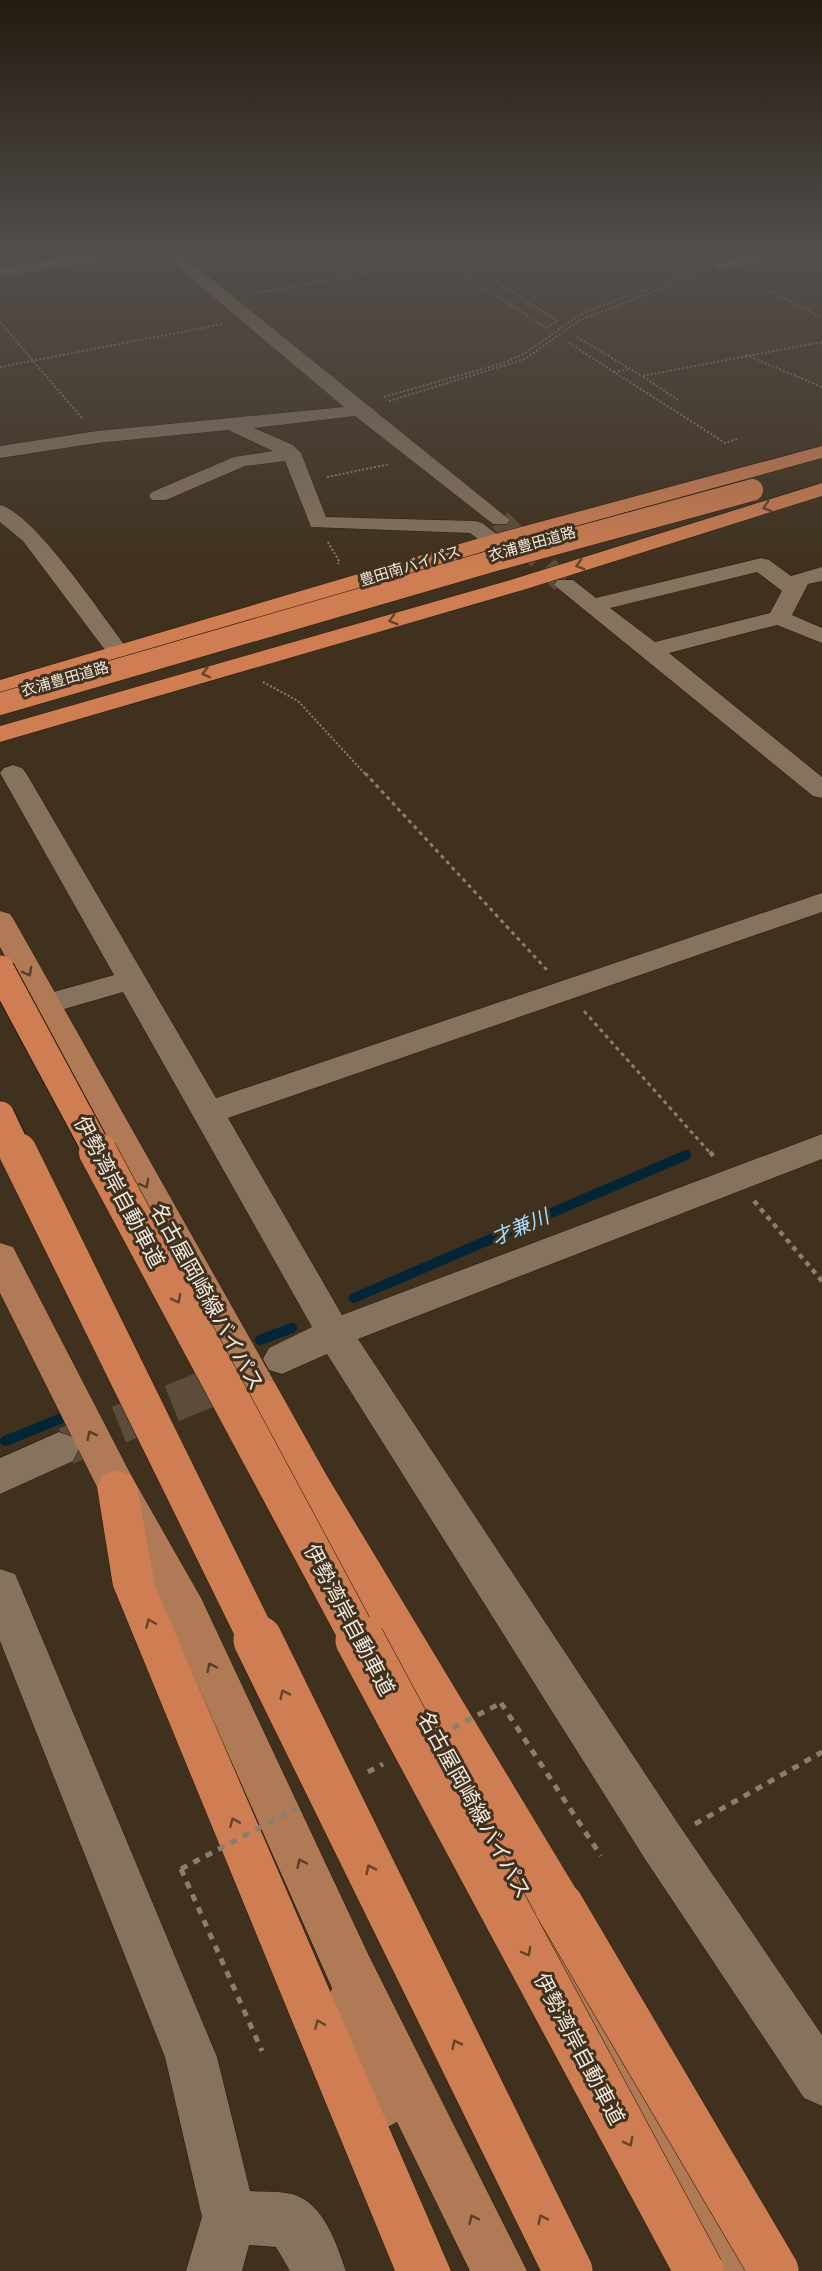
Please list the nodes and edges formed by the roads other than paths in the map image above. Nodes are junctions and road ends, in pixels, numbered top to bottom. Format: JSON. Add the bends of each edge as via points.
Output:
{"nodes":[{"id":1,"x":298,"y":358,"type":"edge"},
{"id":2,"x":358,"y":407,"type":"junction"},
{"id":3,"x":232,"y":424,"type":"junction"},
{"id":4,"x":0,"y":452,"type":"edge"},
{"id":5,"x":822,"y":452,"type":"edge"},
{"id":6,"x":290,"y":454,"type":"junction"},
{"id":7,"x":822,"y":463,"type":"edge"},
{"id":8,"x":822,"y":471,"type":"edge"},
{"id":9,"x":747,"y":488,"type":"junction"},
{"id":10,"x":822,"y":489,"type":"edge"},
{"id":11,"x":159,"y":496,"type":"dead end"},
{"id":12,"x":0,"y":511,"type":"edge"},
{"id":13,"x":497,"y":530,"type":"junction"},
{"id":14,"x":822,"y":574,"type":"edge"},
{"id":15,"x":564,"y":585,"type":"tunnel mouth"},
{"id":16,"x":794,"y":589,"type":"junction"},
{"id":17,"x":593,"y":605,"type":"junction"},
{"id":18,"x":779,"y":618,"type":"junction"},
{"id":19,"x":822,"y":636,"type":"edge"},
{"id":20,"x":651,"y":650,"type":"junction"},
{"id":21,"x":119,"y":653,"type":"junction"},
{"id":22,"x":0,"y":687,"type":"edge"},
{"id":23,"x":0,"y":697,"type":"edge"},
{"id":24,"x":0,"y":704,"type":"edge"},
{"id":25,"x":0,"y":734,"type":"edge"},
{"id":26,"x":13,"y":773,"type":"dead end"},
{"id":27,"x":822,"y":790,"type":"edge"},
{"id":28,"x":822,"y":902,"type":"edge"},
{"id":29,"x":0,"y":920,"type":"edge"},
{"id":30,"x":0,"y":970,"type":"edge"},
{"id":31,"x":131,"y":980,"type":"junction"},
{"id":32,"x":46,"y":1005,"type":"junction"},
{"id":33,"x":207,"y":1113,"type":"junction"},
{"id":34,"x":0,"y":1116,"type":"edge"},
{"id":35,"x":822,"y":1146,"type":"edge"},
{"id":36,"x":0,"y":1257,"type":"edge"},
{"id":37,"x":334,"y":1333,"type":"junction"},
{"id":38,"x":272,"y":1377,"type":"junction"},
{"id":39,"x":59,"y":1449,"type":"tunnel mouth"},
{"id":40,"x":0,"y":1476,"type":"edge"},
{"id":41,"x":117,"y":1487,"type":"junction"},
{"id":42,"x":0,"y":1588,"type":"edge"},
{"id":43,"x":517,"y":1881,"type":"junction"},
{"id":44,"x":351,"y":1974,"type":"junction"},
{"id":45,"x":822,"y":2080,"type":"edge"},
{"id":46,"x":229,"y":2217,"type":"junction"},
{"id":47,"x":214,"y":2271,"type":"edge"},
{"id":48,"x":318,"y":2271,"type":"edge"},
{"id":49,"x":423,"y":2271,"type":"edge"},
{"id":50,"x":450,"y":2271,"type":"edge"},
{"id":51,"x":499,"y":2271,"type":"edge"},
{"id":52,"x":568,"y":2271,"type":"edge"},
{"id":53,"x":699,"y":2271,"type":"edge"},
{"id":54,"x":743,"y":2271,"type":"edge"},
{"id":55,"x":774,"y":2271,"type":"edge"},
{"id":56,"x":791,"y":2271,"type":"edge"}],
"edges":[{"from":1,"to":2,"type":"street"},
{"from":2,"to":3,"type":"street","via":[[339,414]]},
{"from":2,"to":13,"type":"street"},
{"from":3,"to":4,"type":"street","via":[[97,437]]},
{"from":3,"to":6,"type":"street"},
{"from":5,"to":13,"type":"highway","name":"豊田南バイパス"},
{"from":6,"to":11,"type":"street","via":[[241,461]]},
{"from":6,"to":13,"type":"street","via":[[318,523]]},
{"from":7,"to":9,"type":"highway","name":"衣浦豊田道路"},
{"from":8,"to":9,"type":"highway","name":"衣浦豊田道路"},
{"from":9,"to":23,"type":"highway","name":"衣浦豊田道路","bridge":true},
{"from":9,"to":24,"type":"highway","name":"衣浦豊田道路","bridge":true},
{"from":10,"to":25,"type":"highway","one_way":true,"via":[[553,573]]},
{"from":12,"to":21,"type":"street","via":[[30,537]]},
{"from":13,"to":21,"type":"highway","name":"豊田南バイパス"},
{"from":14,"to":16,"type":"street","via":[[799,580]]},
{"from":15,"to":17,"type":"street"},
{"from":16,"to":17,"type":"street","via":[[761,565]]},
{"from":16,"to":18,"type":"street"},
{"from":17,"to":20,"type":"street"},
{"from":18,"to":19,"type":"street"},
{"from":18,"to":20,"type":"street"},
{"from":20,"to":27,"type":"street"},
{"from":21,"to":22,"type":"highway","name":"豊田南バイパス"},
{"from":26,"to":31,"type":"street"},
{"from":28,"to":33,"type":"street"},
{"from":29,"to":32,"type":"main road","name":"名古屋岡崎線バイパス","one_way":true},
{"from":30,"to":53,"type":"highway","name":"伊勢湾岸自動車道","one_way":true,"bridge":true},
{"from":31,"to":32,"type":"street"},
{"from":31,"to":33,"type":"street"},
{"from":32,"to":38,"type":"main road","name":"名古屋岡崎線バイパス","one_way":true},
{"from":33,"to":37,"type":"street"},
{"from":52,"to":34,"type":"highway","one_way":true,"bridge":true},
{"from":35,"to":37,"type":"street"},
{"from":41,"to":36,"type":"main road","one_way":true},
{"from":37,"to":38,"type":"street"},
{"from":37,"to":45,"type":"street","via":[[662,1842]]},
{"from":38,"to":43,"type":"main road","name":"名古屋岡崎線バイパス","via":[[277,1453]]},
{"from":38,"to":55,"type":"highway","bridge":true,"via":[[313,1488]]},
{"from":39,"to":40,"type":"street"},
{"from":44,"to":41,"type":"main road","one_way":true,"via":[[186,1612]]},
{"from":49,"to":41,"type":"highway","one_way":true,"via":[[134,1586]]},
{"from":42,"to":46,"type":"street","via":[[191,2057]]},
{"from":43,"to":54,"type":"main road","name":"名古屋岡崎線バイパス"},
{"from":43,"to":56,"type":"main road"},
{"from":44,"to":50,"type":"main road","via":[[363,2070]]},
{"from":51,"to":44,"type":"main road","one_way":true},
{"from":46,"to":47,"type":"street"},
{"from":46,"to":48,"type":"street","via":[[291,2221],[311,2251]]}]}
